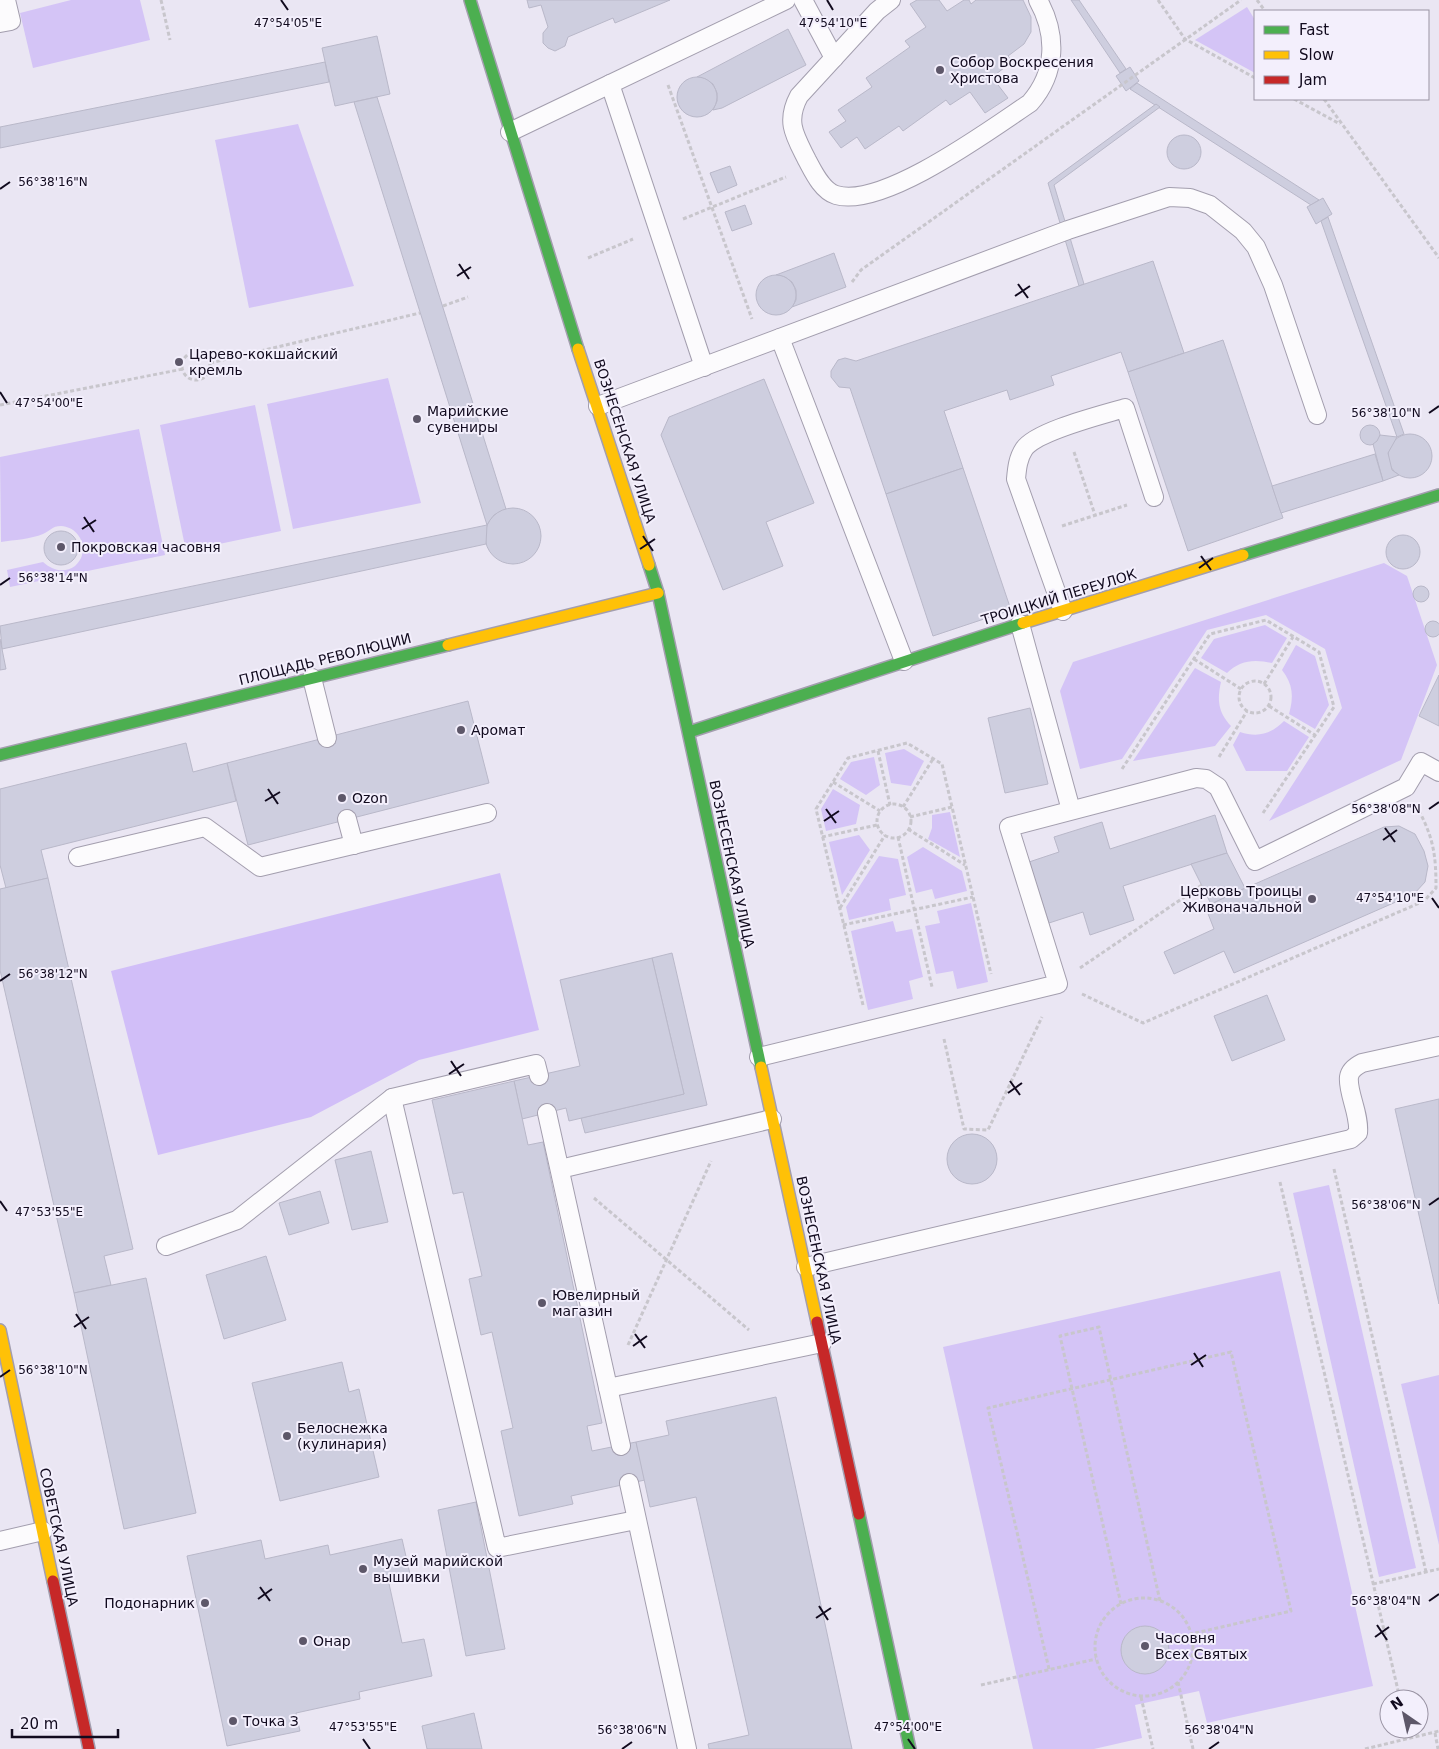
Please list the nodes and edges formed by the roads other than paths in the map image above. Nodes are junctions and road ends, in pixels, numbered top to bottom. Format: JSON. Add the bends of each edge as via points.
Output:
{"nodes":[{"id":1,"x":6,"y":0,"type":"edge"},
{"id":2,"x":470,"y":0,"type":"edge"},
{"id":3,"x":786,"y":0,"type":"edge"},
{"id":4,"x":804,"y":0,"type":"edge"},
{"id":5,"x":891,"y":0,"type":"edge"},
{"id":6,"x":1038,"y":0,"type":"edge"},
{"id":7,"x":0,"y":23,"type":"edge"},
{"id":8,"x":834,"y":58,"type":"junction"},
{"id":9,"x":610,"y":84,"type":"junction"},
{"id":10,"x":510,"y":132,"type":"junction"},
{"id":11,"x":780,"y":338,"type":"junction"},
{"id":12,"x":704,"y":367,"type":"junction"},
{"id":13,"x":598,"y":406,"type":"junction"},
{"id":14,"x":1317,"y":415,"type":"dead end"},
{"id":15,"x":1439,"y":495,"type":"edge"},
{"id":16,"x":1154,"y":496,"type":"road end"},
{"id":17,"x":658,"y":593,"type":"junction"},
{"id":18,"x":1062,"y":611,"type":"junction"},
{"id":19,"x":1020,"y":624,"type":"junction"},
{"id":20,"x":904,"y":661,"type":"junction"},
{"id":21,"x":312,"y":678,"type":"junction"},
{"id":22,"x":689,"y":732,"type":"junction"},
{"id":23,"x":327,"y":738,"type":"dead end"},
{"id":24,"x":0,"y":755,"type":"edge"},
{"id":25,"x":1439,"y":772,"type":"edge"},
{"id":26,"x":1071,"y":810,"type":"junction"},
{"id":27,"x":486,"y":812,"type":"dead end"},
{"id":28,"x":347,"y":819,"type":"dead end"},
{"id":29,"x":354,"y":845,"type":"junction"},
{"id":30,"x":78,"y":857,"type":"dead end"},
{"id":31,"x":1439,"y":1046,"type":"edge"},
{"id":32,"x":759,"y":1057,"type":"junction"},
{"id":33,"x":539,"y":1076,"type":"dead end"},
{"id":34,"x":392,"y":1098,"type":"junction"},
{"id":35,"x":547,"y":1113,"type":"dead end"},
{"id":36,"x":772,"y":1119,"type":"junction"},
{"id":37,"x":560,"y":1169,"type":"junction"},
{"id":38,"x":166,"y":1246,"type":"dead end"},
{"id":39,"x":806,"y":1267,"type":"junction"},
{"id":40,"x":0,"y":1330,"type":"edge"},
{"id":41,"x":822,"y":1344,"type":"junction"},
{"id":42,"x":608,"y":1388,"type":"junction"},
{"id":43,"x":620,"y":1446,"type":"dead end"},
{"id":44,"x":629,"y":1484,"type":"dead end"},
{"id":45,"x":636,"y":1520,"type":"junction"},
{"id":46,"x":43,"y":1531,"type":"junction"},
{"id":47,"x":0,"y":1540,"type":"edge"},
{"id":48,"x":90,"y":1749,"type":"edge"},
{"id":49,"x":687,"y":1749,"type":"edge"},
{"id":50,"x":910,"y":1749,"type":"edge"}],
"edges":[{"from":1,"to":7,"type":"lane","via":[[11,21]]},
{"from":2,"to":10,"type":"street","name":"ВОЗНЕСЕНСКАЯ УЛИЦА"},
{"from":3,"to":9,"type":"lane"},
{"from":4,"to":8,"type":"lane"},
{"from":5,"to":8,"type":"lane"},
{"from":6,"to":8,"type":"lane","via":[[1046,14],[1053,42],[1047,78],[1040,92],[1030,103],[939,163],[875,191],[835,195],[822,184],[795,136],[792,108]]},
{"from":9,"to":10,"type":"lane"},
{"from":9,"to":12,"type":"lane"},
{"from":10,"to":13,"type":"street","name":"ВОЗНЕСЕНСКАЯ УЛИЦА"},
{"from":11,"to":12,"type":"lane"},
{"from":11,"to":14,"type":"lane","via":[[1104,218],[1169,197],[1190,198],[1210,204],[1227,216],[1256,247],[1273,285]]},
{"from":11,"to":20,"type":"lane"},
{"from":12,"to":13,"type":"lane"},
{"from":13,"to":17,"type":"street","name":"ВОЗНЕСЕНСКАЯ УЛИЦА"},
{"from":15,"to":18,"type":"street","name":"ТРОИЦКИЙ ПЕРЕУЛОК"},
{"from":16,"to":18,"type":"lane","via":[[1125,408],[1037,436],[1024,448],[1017,462],[1016,479]]},
{"from":17,"to":21,"type":"street","name":"ПЛОЩАДЬ РЕВОЛЮЦИИ"},
{"from":17,"to":22,"type":"street","name":"ВОЗНЕСЕНСКАЯ УЛИЦА"},
{"from":18,"to":19,"type":"street","name":"ТРОИЦКИЙ ПЕРЕУЛОК"},
{"from":19,"to":20,"type":"street","name":"ТРОИЦКИЙ ПЕРЕУЛОК"},
{"from":19,"to":26,"type":"lane"},
{"from":20,"to":22,"type":"street","name":"ТРОИЦКИЙ ПЕРЕУЛОК"},
{"from":21,"to":23,"type":"lane"},
{"from":21,"to":24,"type":"street","name":"ПЛОЩАДЬ РЕВОЛЮЦИИ"},
{"from":22,"to":32,"type":"street","name":"ВОЗНЕСЕНСКАЯ УЛИЦА"},
{"from":25,"to":26,"type":"lane","via":[[1421,762],[1406,787],[1255,861],[1218,787],[1206,779],[1196,778]]},
{"from":26,"to":32,"type":"lane","via":[[1009,827],[1058,984]]},
{"from":27,"to":29,"type":"lane"},
{"from":28,"to":29,"type":"lane"},
{"from":29,"to":30,"type":"lane","via":[[260,867],[205,827]]},
{"from":31,"to":39,"type":"lane","via":[[1362,1063],[1353,1068],[1349,1078],[1359,1124],[1358,1133],[1351,1139]]},
{"from":32,"to":36,"type":"street","name":"ВОЗНЕСЕНСКАЯ УЛИЦА"},
{"from":33,"to":34,"type":"lane","via":[[536,1064]]},
{"from":34,"to":38,"type":"lane","via":[[237,1220]]},
{"from":34,"to":45,"type":"lane","via":[[498,1548]]},
{"from":35,"to":37,"type":"lane"},
{"from":36,"to":37,"type":"lane"},
{"from":36,"to":39,"type":"street","name":"ВОЗНЕСЕНСКАЯ УЛИЦА"},
{"from":37,"to":42,"type":"lane"},
{"from":39,"to":41,"type":"street","name":"ВОЗНЕСЕНСКАЯ УЛИЦА"},
{"from":40,"to":46,"type":"street","name":"СОВЕТСКАЯ УЛИЦА"},
{"from":41,"to":42,"type":"lane"},
{"from":41,"to":50,"type":"street","name":"ВОЗНЕСЕНСКАЯ УЛИЦА"},
{"from":42,"to":43,"type":"lane"},
{"from":44,"to":45,"type":"lane"},
{"from":45,"to":49,"type":"lane"},
{"from":46,"to":47,"type":"lane"},
{"from":46,"to":48,"type":"street","name":"СОВЕТСКАЯ УЛИЦА"}]}
